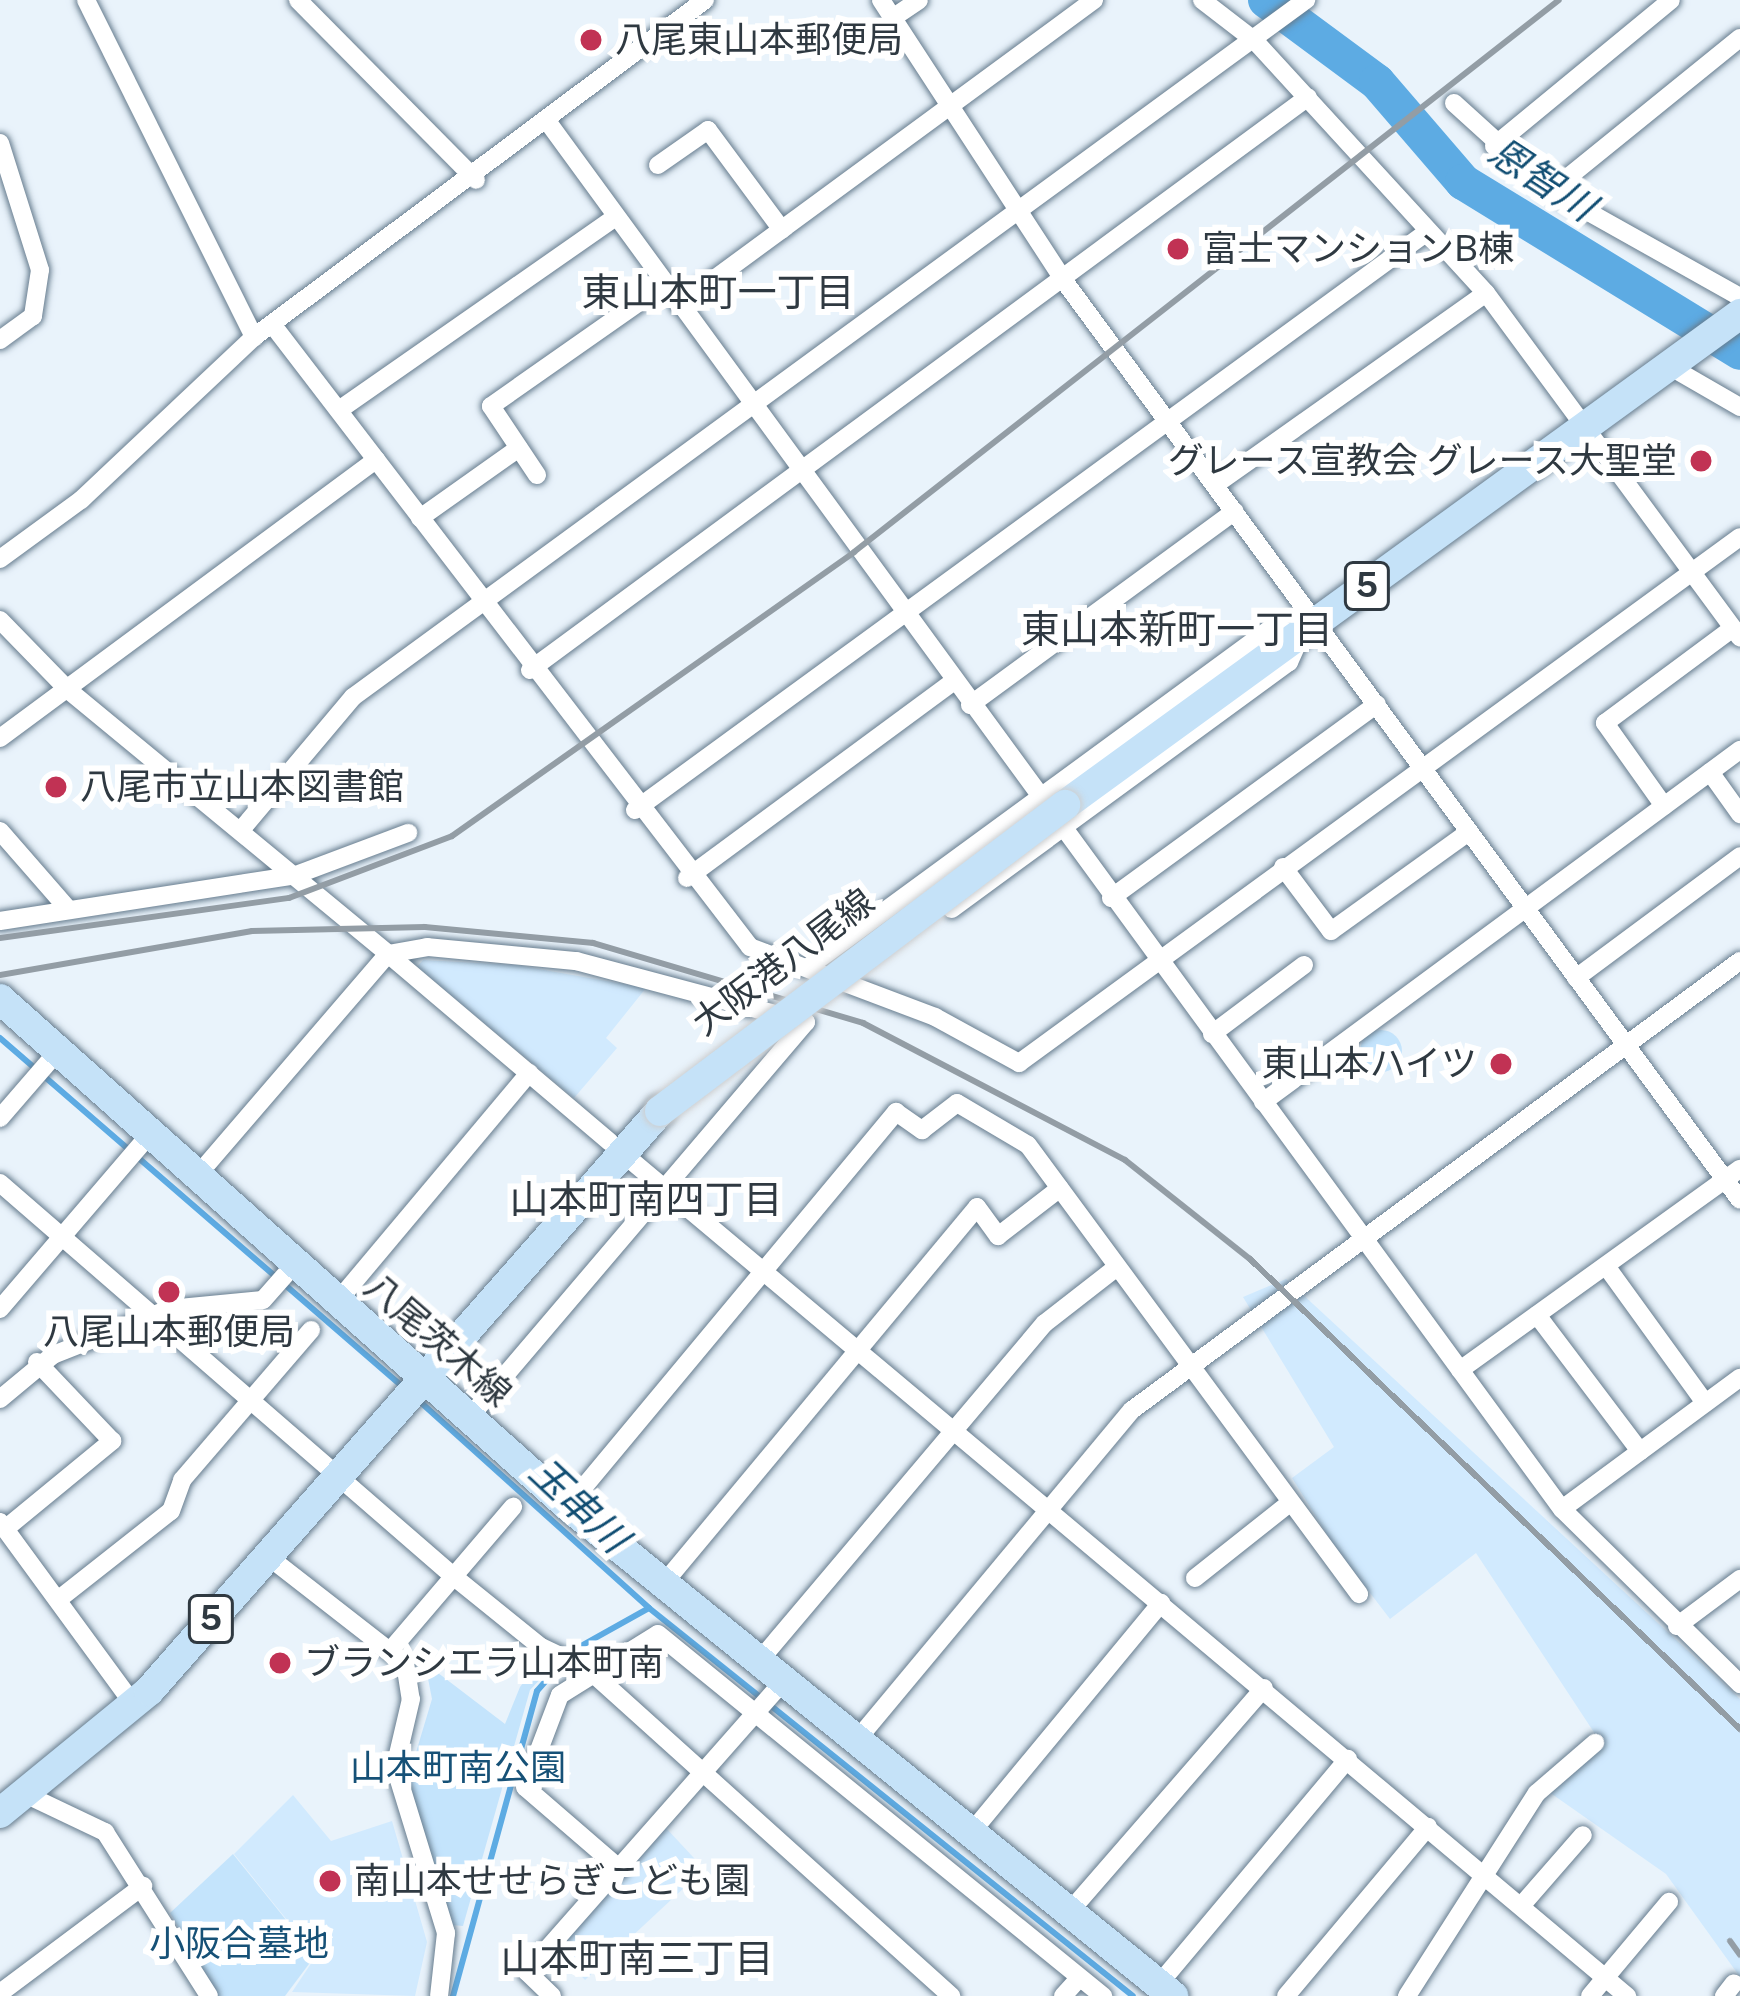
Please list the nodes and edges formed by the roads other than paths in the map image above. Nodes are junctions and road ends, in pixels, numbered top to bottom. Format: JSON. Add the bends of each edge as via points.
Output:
{"nodes":[{"id":1,"x":86,"y":0,"type":"edge"},
{"id":2,"x":298,"y":0,"type":"edge"},
{"id":3,"x":705,"y":0,"type":"edge"},
{"id":4,"x":881,"y":0,"type":"edge"},
{"id":5,"x":919,"y":0,"type":"edge"},
{"id":6,"x":1094,"y":0,"type":"edge"},
{"id":7,"x":1202,"y":0,"type":"edge"},
{"id":8,"x":1306,"y":0,"type":"edge"},
{"id":9,"x":1671,"y":0,"type":"edge"},
{"id":10,"x":894,"y":17,"type":"junction"},
{"id":11,"x":1259,"y":36,"type":"junction"},
{"id":12,"x":1740,"y":38,"type":"edge"},
{"id":13,"x":1308,"y":97,"type":"junction"},
{"id":14,"x":1454,"y":103,"type":"dead end"},
{"id":15,"x":950,"y":106,"type":"junction"},
{"id":16,"x":550,"y":125,"type":"junction"},
{"id":17,"x":0,"y":143,"type":"edge"},
{"id":18,"x":1494,"y":146,"type":"junction"},
{"id":19,"x":3,"y":164,"type":"edge"},
{"id":20,"x":658,"y":165,"type":"dead end"},
{"id":21,"x":476,"y":180,"type":"junction"},
{"id":22,"x":1551,"y":191,"type":"junction"},
{"id":23,"x":1018,"y":211,"type":"junction"},
{"id":24,"x":616,"y":217,"type":"junction"},
{"id":25,"x":782,"y":230,"type":"junction"},
{"id":26,"x":1423,"y":235,"type":"junction"},
{"id":27,"x":1062,"y":278,"type":"junction"},
{"id":28,"x":664,"y":285,"type":"junction"},
{"id":29,"x":1486,"y":293,"type":"junction"},
{"id":30,"x":1740,"y":298,"type":"edge"},
{"id":31,"x":679,"y":305,"type":"junction"},
{"id":32,"x":1740,"y":314,"type":"edge"},
{"id":33,"x":272,"y":324,"type":"junction"},
{"id":34,"x":254,"y":337,"type":"junction"},
{"id":35,"x":0,"y":340,"type":"edge"},
{"id":36,"x":1669,"y":366,"type":"junction"},
{"id":37,"x":1740,"y":407,"type":"edge"},
{"id":38,"x":749,"y":409,"type":"junction"},
{"id":39,"x":339,"y":410,"type":"junction"},
{"id":40,"x":1168,"y":423,"type":"junction"},
{"id":41,"x":1586,"y":427,"type":"junction"},
{"id":42,"x":519,"y":448,"type":"junction"},
{"id":43,"x":376,"y":460,"type":"junction"},
{"id":44,"x":795,"y":472,"type":"junction"},
{"id":45,"x":537,"y":475,"type":"dead end"},
{"id":46,"x":1215,"y":485,"type":"junction"},
{"id":47,"x":1235,"y":511,"type":"junction"},
{"id":48,"x":420,"y":518,"type":"junction"},
{"id":49,"x":1740,"y":537,"type":"edge"},
{"id":50,"x":0,"y":560,"type":"edge"},
{"id":51,"x":1692,"y":571,"type":"junction"},
{"id":52,"x":485,"y":602,"type":"junction"},
{"id":53,"x":903,"y":617,"type":"junction"},
{"id":54,"x":0,"y":620,"type":"edge"},
{"id":55,"x":1310,"y":627,"type":"junction"},
{"id":56,"x":1737,"y":633,"type":"edge"},
{"id":57,"x":530,"y":670,"type":"junction"},
{"id":58,"x":953,"y":682,"type":"junction"},
{"id":59,"x":67,"y":689,"type":"junction"},
{"id":60,"x":1377,"y":704,"type":"junction"},
{"id":61,"x":970,"y":705,"type":"junction"},
{"id":62,"x":0,"y":738,"type":"edge"},
{"id":63,"x":1740,"y":750,"type":"edge"},
{"id":64,"x":1421,"y":766,"type":"junction"},
{"id":65,"x":1710,"y":772,"type":"junction"},
{"id":66,"x":1664,"y":806,"type":"junction"},
{"id":67,"x":635,"y":810,"type":"junction"},
{"id":68,"x":1055,"y":812,"type":"junction"},
{"id":69,"x":1740,"y":814,"type":"edge"},
{"id":70,"x":241,"y":830,"type":"junction"},
{"id":71,"x":0,"y":831,"type":"edge"},
{"id":72,"x":408,"y":832,"type":"dead end"},
{"id":73,"x":1469,"y":832,"type":"junction"},
{"id":74,"x":1740,"y":856,"type":"edge"},
{"id":75,"x":1283,"y":867,"type":"junction"},
{"id":76,"x":296,"y":875,"type":"junction"},
{"id":77,"x":687,"y":878,"type":"junction"},
{"id":78,"x":1111,"y":898,"type":"junction"},
{"id":79,"x":1525,"y":908,"type":"junction"},
{"id":80,"x":68,"y":909,"type":"junction"},
{"id":81,"x":0,"y":921,"type":"edge"},
{"id":82,"x":388,"y":954,"type":"junction"},
{"id":83,"x":1156,"y":960,"type":"junction"},
{"id":84,"x":1740,"y":961,"type":"edge"},
{"id":85,"x":812,"y":964,"type":"junction"},
{"id":86,"x":1304,"y":965,"type":"dead end"},
{"id":87,"x":1576,"y":979,"type":"junction"},
{"id":88,"x":850,"y":981,"type":"junction"},
{"id":89,"x":1,"y":1000,"type":"edge"},
{"id":90,"x":1212,"y":1034,"type":"junction"},
{"id":91,"x":1626,"y":1045,"type":"junction"},
{"id":92,"x":58,"y":1051,"type":"junction"},
{"id":93,"x":529,"y":1073,"type":"junction"},
{"id":94,"x":1263,"y":1102,"type":"junction"},
{"id":95,"x":0,"y":1118,"type":"edge"},
{"id":96,"x":149,"y":1135,"type":"junction"},
{"id":97,"x":610,"y":1142,"type":"dead end"},
{"id":98,"x":633,"y":1162,"type":"dead end"},
{"id":99,"x":1733,"y":1174,"type":"edge"},
{"id":100,"x":196,"y":1177,"type":"junction"},
{"id":101,"x":0,"y":1183,"type":"edge"},
{"id":102,"x":1060,"y":1188,"type":"junction"},
{"id":103,"x":666,"y":1190,"type":"junction"},
{"id":104,"x":1740,"y":1200,"type":"edge"},
{"id":105,"x":64,"y":1237,"type":"junction"},
{"id":106,"x":1364,"y":1241,"type":"junction"},
{"id":107,"x":1606,"y":1266,"type":"junction"},
{"id":108,"x":1117,"y":1267,"type":"junction"},
{"id":109,"x":290,"y":1269,"type":"junction"},
{"id":110,"x":764,"y":1272,"type":"junction"},
{"id":111,"x":337,"y":1302,"type":"junction"},
{"id":112,"x":0,"y":1310,"type":"edge"},
{"id":113,"x":154,"y":1315,"type":"junction"},
{"id":114,"x":1537,"y":1315,"type":"junction"},
{"id":115,"x":311,"y":1330,"type":"dead end"},
{"id":116,"x":859,"y":1353,"type":"junction"},
{"id":117,"x":38,"y":1362,"type":"junction"},
{"id":118,"x":1192,"y":1364,"type":"junction"},
{"id":119,"x":1460,"y":1370,"type":"junction"},
{"id":120,"x":1740,"y":1378,"type":"edge"},
{"id":121,"x":414,"y":1389,"type":"junction"},
{"id":122,"x":251,"y":1398,"type":"junction"},
{"id":123,"x":0,"y":1399,"type":"edge"},
{"id":124,"x":1705,"y":1403,"type":"junction"},
{"id":125,"x":468,"y":1419,"type":"junction"},
{"id":126,"x":955,"y":1429,"type":"junction"},
{"id":127,"x":1640,"y":1451,"type":"junction"},
{"id":128,"x":338,"y":1474,"type":"junction"},
{"id":129,"x":1291,"y":1502,"type":"junction"},
{"id":130,"x":568,"y":1506,"type":"junction"},
{"id":131,"x":513,"y":1507,"type":"dead end"},
{"id":132,"x":1562,"y":1509,"type":"junction"},
{"id":133,"x":1051,"y":1510,"type":"junction"},
{"id":134,"x":3,"y":1525,"type":"edge"},
{"id":135,"x":266,"y":1554,"type":"junction"},
{"id":136,"x":453,"y":1576,"type":"junction"},
{"id":137,"x":1195,"y":1579,"type":"dead end"},
{"id":138,"x":1740,"y":1579,"type":"edge"},
{"id":139,"x":664,"y":1583,"type":"junction"},
{"id":140,"x":1359,"y":1594,"type":"dead end"},
{"id":141,"x":59,"y":1599,"type":"junction"},
{"id":142,"x":1161,"y":1603,"type":"junction"},
{"id":143,"x":1677,"y":1626,"type":"junction"},
{"id":144,"x":395,"y":1646,"type":"junction"},
{"id":145,"x":588,"y":1669,"type":"junction"},
{"id":146,"x":1740,"y":1684,"type":"edge"},
{"id":147,"x":1264,"y":1688,"type":"junction"},
{"id":148,"x":768,"y":1692,"type":"junction"},
{"id":149,"x":134,"y":1705,"type":"junction"},
{"id":150,"x":856,"y":1741,"type":"junction"},
{"id":151,"x":1595,"y":1743,"type":"dead end"},
{"id":152,"x":1348,"y":1760,"type":"junction"},
{"id":153,"x":708,"y":1771,"type":"junction"},
{"id":154,"x":12,"y":1803,"type":"edge"},
{"id":155,"x":1428,"y":1827,"type":"junction"},
{"id":156,"x":970,"y":1834,"type":"junction"},
{"id":157,"x":1583,"y":1835,"type":"dead end"},
{"id":158,"x":620,"y":1869,"type":"junction"},
{"id":159,"x":1486,"y":1876,"type":"junction"},
{"id":160,"x":143,"y":1886,"type":"junction"},
{"id":161,"x":1669,"y":1902,"type":"dead end"},
{"id":162,"x":1521,"y":1906,"type":"junction"},
{"id":163,"x":1071,"y":1910,"type":"junction"},
{"id":164,"x":1079,"y":1978,"type":"junction"},
{"id":165,"x":1605,"y":1978,"type":"junction"},
{"id":166,"x":1166,"y":1990,"type":"edge"},
{"id":167,"x":0,"y":1994,"type":"edge"},
{"id":168,"x":209,"y":1996,"type":"edge"},
{"id":169,"x":440,"y":1996,"type":"edge"},
{"id":170,"x":552,"y":1996,"type":"edge"},
{"id":171,"x":951,"y":1996,"type":"edge"},
{"id":172,"x":1063,"y":1996,"type":"edge"},
{"id":173,"x":1103,"y":1996,"type":"edge"},
{"id":174,"x":1286,"y":1996,"type":"edge"},
{"id":175,"x":1407,"y":1996,"type":"edge"},
{"id":176,"x":1590,"y":1996,"type":"edge"},
{"id":177,"x":1627,"y":1996,"type":"edge"}],
"edges":[{"from":1,"to":34,"type":"street"},
{"from":2,"to":21,"type":"street"},
{"from":3,"to":16,"type":"street"},
{"from":4,"to":10,"type":"street"},
{"from":5,"to":10,"type":"street"},
{"from":6,"to":15,"type":"street"},
{"from":7,"to":11,"type":"street"},
{"from":8,"to":11,"type":"street"},
{"from":9,"to":18,"type":"street"},
{"from":10,"to":15,"type":"street"},
{"from":11,"to":13,"type":"street"},
{"from":11,"to":23,"type":"street"},
{"from":12,"to":22,"type":"street"},
{"from":13,"to":26,"type":"street"},
{"from":13,"to":27,"type":"street"},
{"from":14,"to":18,"type":"street"},
{"from":15,"to":23,"type":"street"},
{"from":15,"to":25,"type":"street"},
{"from":16,"to":21,"type":"street"},
{"from":16,"to":24,"type":"street"},
{"from":17,"to":19,"type":"street"},
{"from":18,"to":22,"type":"street"},
{"from":19,"to":35,"type":"street","via":[[40,270],[33,316]]},
{"from":20,"to":25,"type":"street","via":[[708,130]]},
{"from":21,"to":33,"type":"street"},
{"from":22,"to":30,"type":"street"},
{"from":23,"to":27,"type":"street"},
{"from":23,"to":38,"type":"street"},
{"from":24,"to":28,"type":"street"},
{"from":24,"to":39,"type":"street"},
{"from":25,"to":31,"type":"street"},
{"from":26,"to":29,"type":"street"},
{"from":26,"to":40,"type":"street"},
{"from":27,"to":40,"type":"street"},
{"from":27,"to":44,"type":"street"},
{"from":28,"to":31,"type":"street"},
{"from":28,"to":42,"type":"street","via":[[491,406]]},
{"from":29,"to":41,"type":"street"},
{"from":29,"to":46,"type":"street"},
{"from":31,"to":38,"type":"street"},
{"from":32,"to":36,"type":"main road","name":"大阪港八尾線","number":"5"},
{"from":33,"to":34,"type":"street"},
{"from":33,"to":39,"type":"street"},
{"from":34,"to":50,"type":"street","via":[[82,500]]},
{"from":36,"to":37,"type":"street"},
{"from":36,"to":41,"type":"main road","name":"大阪港八尾線","number":"5"},
{"from":38,"to":44,"type":"street"},
{"from":38,"to":52,"type":"street"},
{"from":39,"to":43,"type":"street"},
{"from":40,"to":46,"type":"street"},
{"from":40,"to":53,"type":"street"},
{"from":41,"to":51,"type":"street"},
{"from":41,"to":55,"type":"main road","name":"大阪港八尾線","number":"5"},
{"from":42,"to":45,"type":"street"},
{"from":42,"to":48,"type":"street"},
{"from":43,"to":48,"type":"street"},
{"from":43,"to":59,"type":"street"},
{"from":44,"to":53,"type":"street"},
{"from":44,"to":57,"type":"street"},
{"from":46,"to":47,"type":"street"},
{"from":47,"to":55,"type":"street"},
{"from":47,"to":61,"type":"street"},
{"from":48,"to":52,"type":"street"},
{"from":49,"to":51,"type":"street"},
{"from":51,"to":56,"type":"street"},
{"from":51,"to":64,"type":"street"},
{"from":52,"to":57,"type":"street"},
{"from":52,"to":70,"type":"street","via":[[353,697]]},
{"from":53,"to":58,"type":"street"},
{"from":53,"to":67,"type":"street"},
{"from":54,"to":59,"type":"street"},
{"from":55,"to":60,"type":"street"},
{"from":55,"to":68,"type":"main road","name":"大阪港八尾線","number":"5"},
{"from":56,"to":66,"type":"street","via":[[1605,723]]},
{"from":57,"to":67,"type":"street"},
{"from":58,"to":61,"type":"street"},
{"from":58,"to":77,"type":"street"},
{"from":59,"to":62,"type":"street"},
{"from":59,"to":70,"type":"street"},
{"from":60,"to":64,"type":"street"},
{"from":60,"to":78,"type":"street"},
{"from":61,"to":68,"type":"street"},
{"from":63,"to":65,"type":"street"},
{"from":64,"to":73,"type":"street"},
{"from":64,"to":75,"type":"street"},
{"from":65,"to":66,"type":"street"},
{"from":65,"to":69,"type":"street"},
{"from":66,"to":79,"type":"street"},
{"from":67,"to":77,"type":"street"},
{"from":68,"to":78,"type":"street"},
{"from":68,"to":85,"type":"street"},
{"from":68,"to":88,"type":"street"},
{"from":68,"to":121,"type":"main road","name":"大阪港八尾線","number":"5","bridge":true,"via":[[660,1111]]},
{"from":70,"to":76,"type":"street"},
{"from":71,"to":80,"type":"street"},
{"from":72,"to":76,"type":"street"},
{"from":73,"to":75,"type":"street","via":[[1331,931]]},
{"from":73,"to":79,"type":"street"},
{"from":74,"to":87,"type":"street"},
{"from":75,"to":83,"type":"street"},
{"from":76,"to":80,"type":"street"},
{"from":76,"to":82,"type":"street"},
{"from":77,"to":85,"type":"street","via":[[750,947]]},
{"from":78,"to":83,"type":"street"},
{"from":79,"to":87,"type":"street"},
{"from":79,"to":94,"type":"street"},
{"from":80,"to":81,"type":"street"},
{"from":82,"to":93,"type":"street"},
{"from":82,"to":100,"type":"street"},
{"from":82,"to":103,"type":"street","via":[[427,946],[576,961],[806,1022]]},
{"from":83,"to":88,"type":"street","via":[[1019,1063]]},
{"from":83,"to":90,"type":"street"},
{"from":84,"to":91,"type":"street"},
{"from":85,"to":88,"type":"street"},
{"from":86,"to":90,"type":"street"},
{"from":87,"to":91,"type":"street"},
{"from":89,"to":92,"type":"main road","name":"八尾茨木線"},
{"from":90,"to":94,"type":"street"},
{"from":91,"to":99,"type":"street"},
{"from":91,"to":106,"type":"street"},
{"from":92,"to":95,"type":"street"},
{"from":92,"to":96,"type":"main road","name":"八尾茨木線"},
{"from":93,"to":97,"type":"street"},
{"from":93,"to":111,"type":"street"},
{"from":94,"to":106,"type":"street"},
{"from":96,"to":100,"type":"main road","name":"八尾茨木線"},
{"from":96,"to":105,"type":"street"},
{"from":98,"to":103,"type":"street"},
{"from":99,"to":104,"type":"street"},
{"from":99,"to":107,"type":"street"},
{"from":100,"to":109,"type":"main road","name":"八尾茨木線"},
{"from":101,"to":105,"type":"street"},
{"from":102,"to":108,"type":"street"},
{"from":102,"to":110,"type":"street","via":[[1028,1145],[957,1103],[922,1130],[896,1112]]},
{"from":102,"to":116,"type":"street","via":[[998,1236],[977,1207]]},
{"from":103,"to":110,"type":"street"},
{"from":103,"to":125,"type":"street"},
{"from":105,"to":112,"type":"street"},
{"from":105,"to":113,"type":"street"},
{"from":106,"to":118,"type":"street"},
{"from":106,"to":119,"type":"street"},
{"from":107,"to":114,"type":"street"},
{"from":107,"to":124,"type":"street"},
{"from":108,"to":118,"type":"street"},
{"from":108,"to":126,"type":"street","via":[[1045,1323]]},
{"from":109,"to":111,"type":"main road","name":"八尾茨木線"},
{"from":109,"to":113,"type":"street","via":[[271,1291]]},
{"from":110,"to":116,"type":"street"},
{"from":110,"to":130,"type":"street"},
{"from":111,"to":121,"type":"main road","name":"八尾茨木線"},
{"from":113,"to":117,"type":"street"},
{"from":113,"to":122,"type":"street"},
{"from":114,"to":119,"type":"street"},
{"from":114,"to":127,"type":"street"},
{"from":115,"to":122,"type":"street"},
{"from":116,"to":126,"type":"street"},
{"from":116,"to":139,"type":"street"},
{"from":117,"to":123,"type":"street"},
{"from":117,"to":134,"type":"street","via":[[112,1441]]},
{"from":118,"to":129,"type":"street"},
{"from":118,"to":133,"type":"street","via":[[1132,1410]]},
{"from":119,"to":132,"type":"street"},
{"from":120,"to":124,"type":"street"},
{"from":121,"to":125,"type":"main road","name":"八尾茨木線"},
{"from":121,"to":128,"type":"main road","name":"大阪港八尾線","number":"5"},
{"from":122,"to":128,"type":"street"},
{"from":122,"to":141,"type":"street","via":[[182,1480],[171,1511]]},
{"from":124,"to":127,"type":"street"},
{"from":125,"to":130,"type":"main road","name":"八尾茨木線"},
{"from":126,"to":133,"type":"street"},
{"from":126,"to":148,"type":"street"},
{"from":127,"to":132,"type":"street"},
{"from":128,"to":135,"type":"main road","name":"大阪港八尾線","number":"5"},
{"from":128,"to":136,"type":"street"},
{"from":129,"to":137,"type":"street"},
{"from":129,"to":140,"type":"street"},
{"from":130,"to":139,"type":"main road","name":"八尾茨木線"},
{"from":131,"to":136,"type":"street"},
{"from":132,"to":143,"type":"street"},
{"from":133,"to":142,"type":"street"},
{"from":133,"to":150,"type":"street"},
{"from":134,"to":141,"type":"street"},
{"from":135,"to":144,"type":"street"},
{"from":135,"to":149,"type":"main road","name":"大阪港八尾線","number":"5"},
{"from":136,"to":144,"type":"street"},
{"from":136,"to":145,"type":"street","via":[[541,1647]]},
{"from":138,"to":143,"type":"street"},
{"from":139,"to":148,"type":"main road","name":"八尾茨木線"},
{"from":141,"to":149,"type":"street"},
{"from":142,"to":147,"type":"street"},
{"from":142,"to":156,"type":"street"},
{"from":143,"to":146,"type":"street"},
{"from":144,"to":169,"type":"street","via":[[411,1699],[395,1767],[446,1934]]},
{"from":145,"to":148,"type":"street","via":[[658,1634]]},
{"from":145,"to":153,"type":"street"},
{"from":145,"to":158,"type":"street","via":[[548,1713],[525,1787]]},
{"from":147,"to":152,"type":"street"},
{"from":147,"to":163,"type":"street"},
{"from":148,"to":150,"type":"main road","name":"八尾茨木線"},
{"from":148,"to":153,"type":"street"},
{"from":148,"to":164,"type":"street"},
{"from":149,"to":154,"type":"main road","name":"大阪港八尾線","number":"5"},
{"from":150,"to":156,"type":"main road","name":"八尾茨木線"},
{"from":151,"to":159,"type":"street","via":[[1544,1783]]},
{"from":152,"to":155,"type":"street"},
{"from":152,"to":166,"type":"street"},
{"from":153,"to":158,"type":"street"},
{"from":153,"to":171,"type":"street"},
{"from":154,"to":160,"type":"street","via":[[94,1822]]},
{"from":155,"to":159,"type":"street"},
{"from":155,"to":174,"type":"street"},
{"from":156,"to":163,"type":"main road","name":"八尾茨木線"},
{"from":157,"to":162,"type":"street"},
{"from":158,"to":170,"type":"street","via":[[527,1972]]},
{"from":159,"to":162,"type":"street"},
{"from":159,"to":175,"type":"street"},
{"from":160,"to":167,"type":"street"},
{"from":160,"to":168,"type":"street"},
{"from":161,"to":165,"type":"street"},
{"from":162,"to":165,"type":"street"},
{"from":163,"to":166,"type":"main road","name":"八尾茨木線"},
{"from":164,"to":172,"type":"street"},
{"from":164,"to":173,"type":"street"},
{"from":165,"to":176,"type":"street"},
{"from":165,"to":177,"type":"street"}]}
